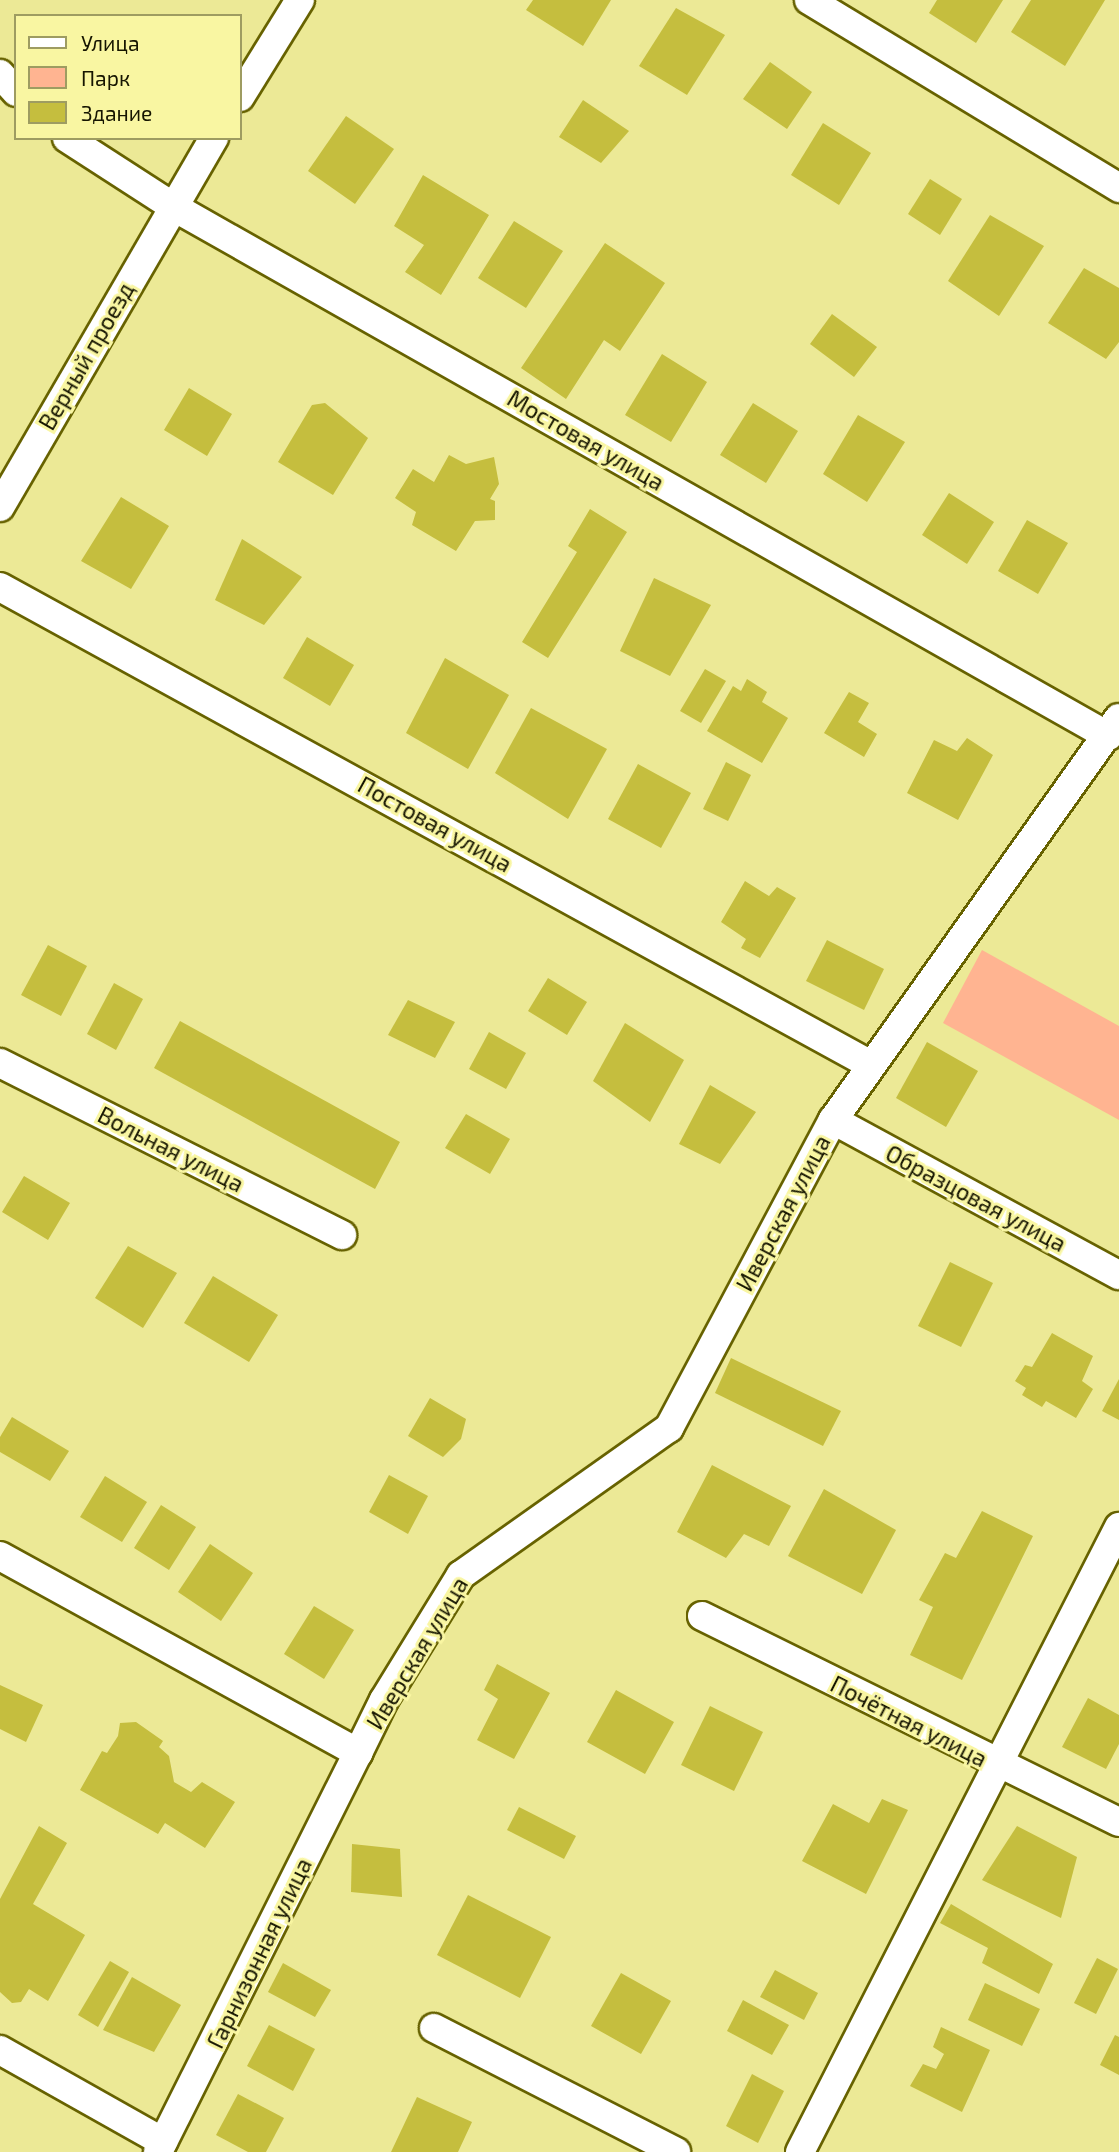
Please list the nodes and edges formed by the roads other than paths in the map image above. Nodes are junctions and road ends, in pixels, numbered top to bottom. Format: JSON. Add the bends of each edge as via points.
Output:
{"nodes":[{"id":1,"x":300,"y":0,"type":"edge"},
{"id":2,"x":809,"y":0,"type":"edge"},
{"id":3,"x":0,"y":74,"type":"edge"},
{"id":4,"x":14,"y":90,"type":"edge"},
{"id":5,"x":242,"y":94,"type":"edge"},
{"id":6,"x":70,"y":140,"type":"edge"},
{"id":7,"x":213,"y":140,"type":"edge"},
{"id":8,"x":1119,"y":188,"type":"edge"},
{"id":9,"x":172,"y":206,"type":"junction"},
{"id":10,"x":0,"y":506,"type":"edge"},
{"id":11,"x":0,"y":587,"type":"edge"},
{"id":12,"x":1113,"y":727,"type":"edge"},
{"id":13,"x":0,"y":1063,"type":"edge"},
{"id":14,"x":869,"y":1064,"type":"junction"},
{"id":15,"x":833,"y":1120,"type":"junction"},
{"id":16,"x":342,"y":1235,"type":"dead end"},
{"id":17,"x":1119,"y":1275,"type":"edge"},
{"id":18,"x":1119,"y":1527,"type":"edge"},
{"id":19,"x":0,"y":1556,"type":"edge"},
{"id":20,"x":702,"y":1616,"type":"dead end"},
{"id":21,"x":358,"y":1753,"type":"junction"},
{"id":22,"x":997,"y":1765,"type":"junction"},
{"id":23,"x":1119,"y":1822,"type":"edge"},
{"id":24,"x":434,"y":2028,"type":"dead end"},
{"id":25,"x":0,"y":2050,"type":"edge"},
{"id":26,"x":161,"y":2147,"type":"edge"},
{"id":27,"x":676,"y":2152,"type":"edge"},
{"id":28,"x":800,"y":2152,"type":"edge"}],
"edges":[{"from":1,"to":5,"type":"street"},
{"from":2,"to":8,"type":"street"},
{"from":3,"to":4,"type":"street"},
{"from":6,"to":9,"type":"street","name":"Мостовая улица"},
{"from":7,"to":9,"type":"street","name":"Верный проезд"},
{"from":9,"to":10,"type":"street","name":"Верный проезд"},
{"from":9,"to":12,"type":"street","name":"Мостовая улица"},
{"from":11,"to":14,"type":"street","name":"Постовая улица"},
{"from":12,"to":14,"type":"street","name":"Иверская улица"},
{"from":13,"to":16,"type":"street","name":"Вольная улица"},
{"from":14,"to":15,"type":"street","name":"Иверская улица"},
{"from":15,"to":17,"type":"street","name":"Образцовая улица"},
{"from":15,"to":21,"type":"street","name":"Иверская улица","via":[[669,1428],[461,1574],[384,1700]]},
{"from":18,"to":22,"type":"street"},
{"from":19,"to":21,"type":"street","name":"Иверская улица"},
{"from":20,"to":22,"type":"street","name":"Почётная улица"},
{"from":21,"to":26,"type":"street","name":"Гарнизонная улица"},
{"from":22,"to":23,"type":"street","name":"Почётная улица"},
{"from":22,"to":28,"type":"street"},
{"from":24,"to":27,"type":"street"},
{"from":25,"to":26,"type":"street"}]}
